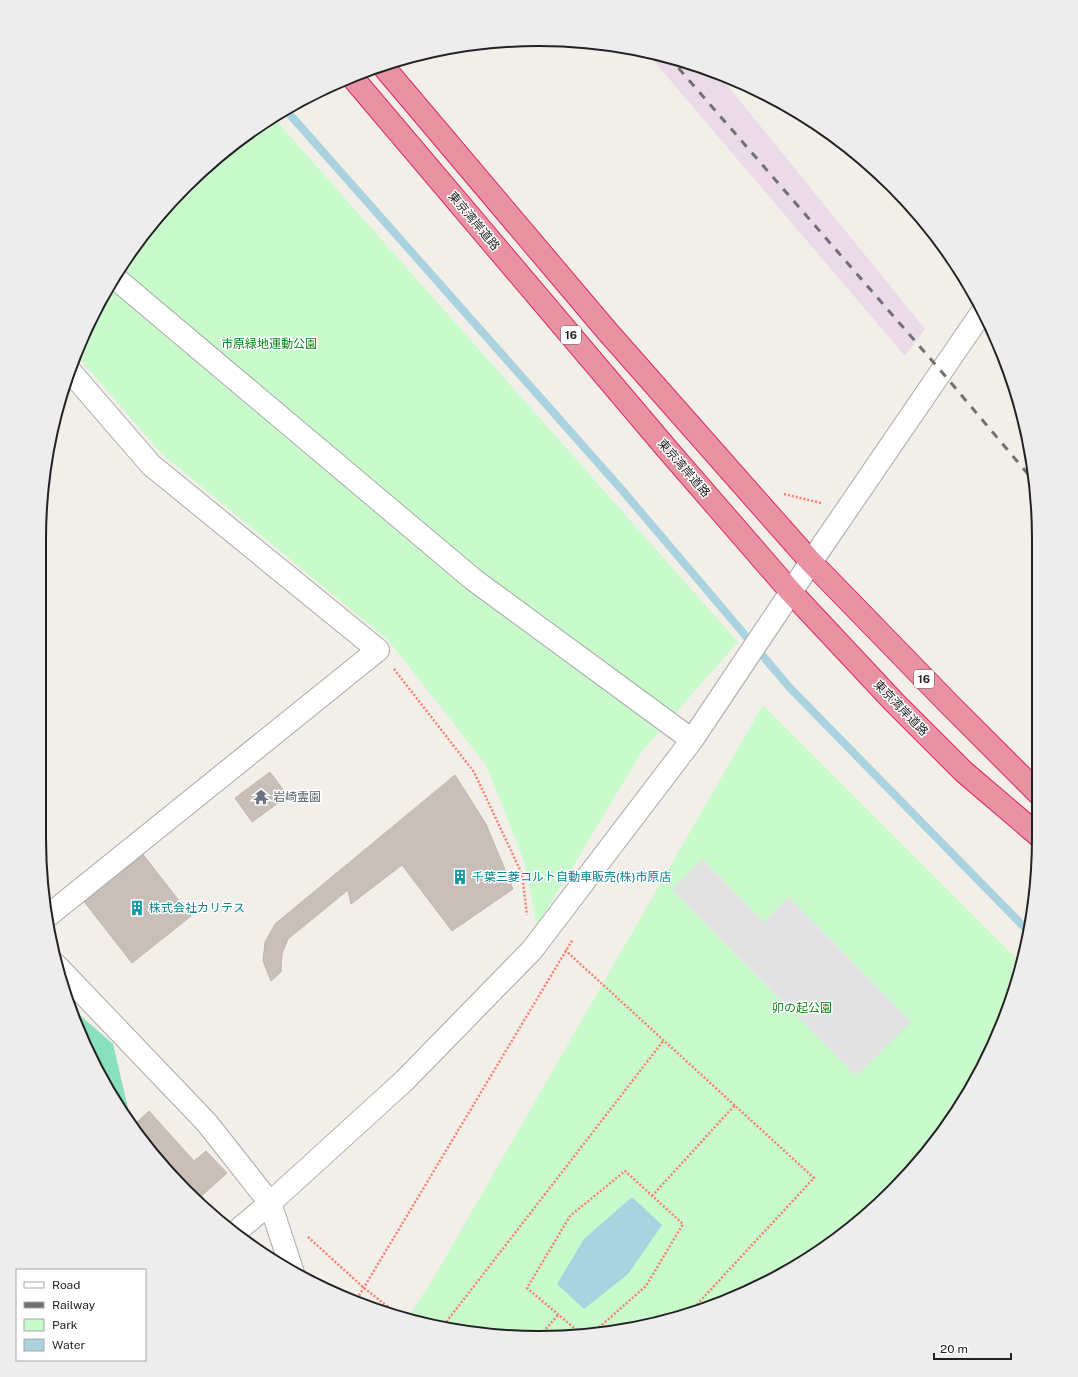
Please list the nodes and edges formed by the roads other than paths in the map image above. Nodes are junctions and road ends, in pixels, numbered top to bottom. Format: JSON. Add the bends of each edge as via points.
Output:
{"nodes":[{"id":1,"x":387,"y":70,"type":"edge"},
{"id":2,"x":356,"y":82,"type":"edge"},
{"id":3,"x":119,"y":281,"type":"edge"},
{"id":4,"x":979,"y":317,"type":"edge"},
{"id":5,"x":74,"y":376,"type":"edge"},
{"id":6,"x":811,"y":562,"type":"junction"},
{"id":7,"x":791,"y":592,"type":"junction"},
{"id":8,"x":692,"y":740,"type":"junction"},
{"id":9,"x":1032,"y":787,"type":"edge"},
{"id":10,"x":1032,"y":830,"type":"edge"},
{"id":11,"x":52,"y":912,"type":"edge"},
{"id":12,"x":66,"y":975,"type":"edge"},
{"id":13,"x":270,"y":1203,"type":"junction"},
{"id":14,"x":239,"y":1229,"type":"edge"},
{"id":15,"x":290,"y":1264,"type":"edge"}],
"edges":[{"from":1,"to":6,"type":"highway","number":"16","via":[[607,331]]},
{"from":2,"to":7,"type":"highway","name":"東京湾岸道路","number":"16"},
{"from":3,"to":8,"type":"street","via":[[474,580]]},
{"from":4,"to":6,"type":"street"},
{"from":5,"to":11,"type":"street","via":[[151,465],[378,650]]},
{"from":6,"to":7,"type":"street"},
{"from":6,"to":9,"type":"highway","number":"16"},
{"from":7,"to":8,"type":"street"},
{"from":7,"to":10,"type":"highway","name":"東京湾岸道路","number":"16","via":[[964,772]]},
{"from":8,"to":13,"type":"street","via":[[532,950],[404,1081]]},
{"from":12,"to":13,"type":"street","via":[[207,1123]]},
{"from":13,"to":14,"type":"street"},
{"from":13,"to":15,"type":"street"}]}
